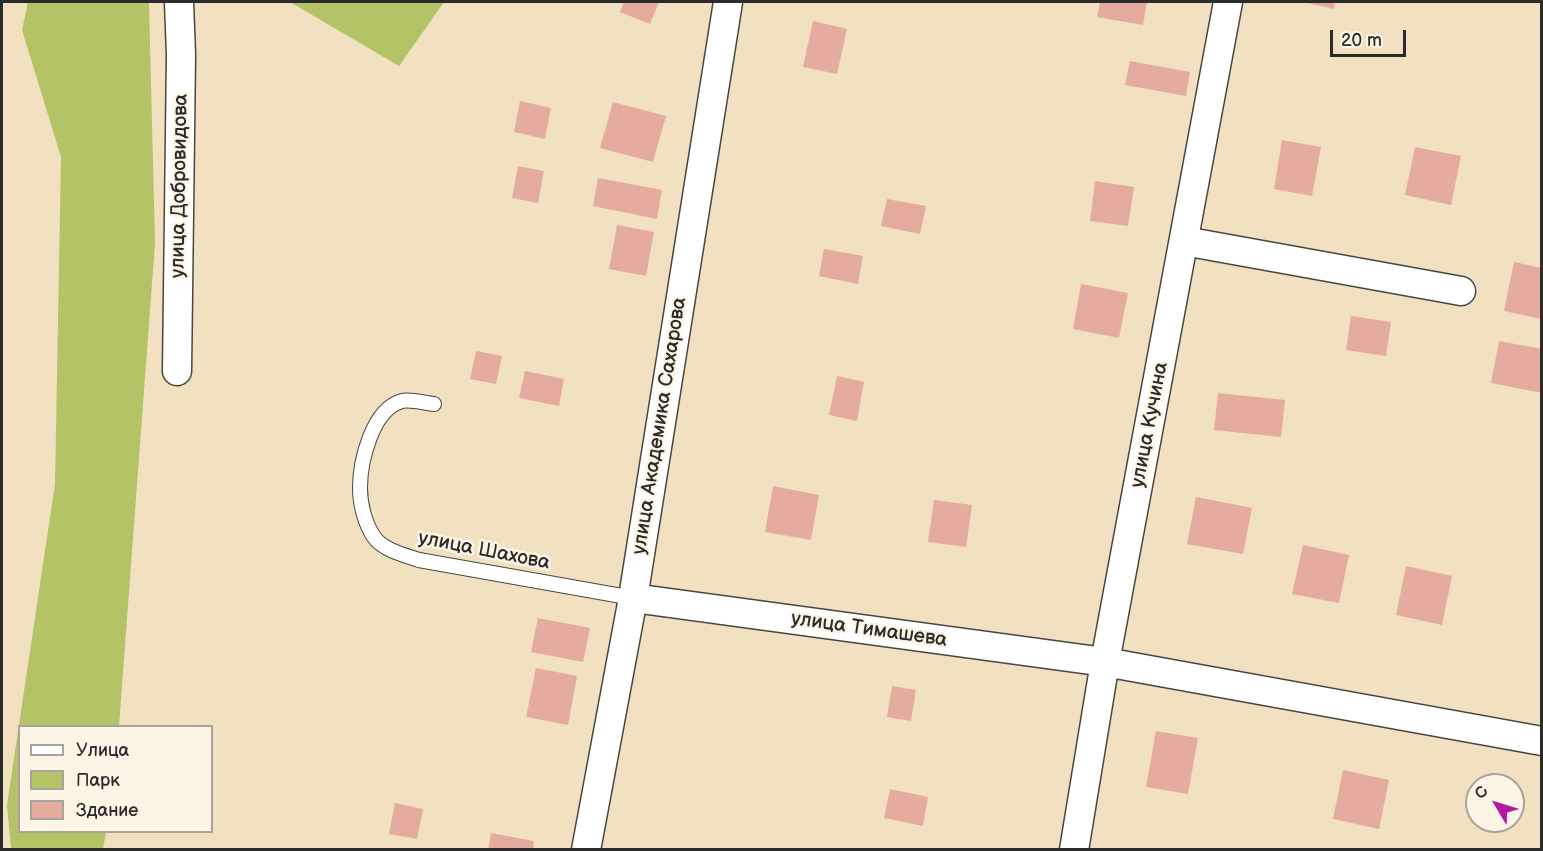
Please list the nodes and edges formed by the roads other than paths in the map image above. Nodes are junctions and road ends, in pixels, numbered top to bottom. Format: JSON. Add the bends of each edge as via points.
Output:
{"nodes":[{"id":1,"x":179,"y":2,"type":"edge"},
{"id":2,"x":728,"y":2,"type":"edge"},
{"id":3,"x":1228,"y":2,"type":"edge"},
{"id":4,"x":1184,"y":241,"type":"junction"},
{"id":5,"x":1461,"y":291,"type":"dead end"},
{"id":6,"x":177,"y":371,"type":"dead end"},
{"id":7,"x":434,"y":404,"type":"dead end"},
{"id":8,"x":633,"y":598,"type":"junction"},
{"id":9,"x":1105,"y":662,"type":"junction"},
{"id":10,"x":1542,"y":741,"type":"edge"},
{"id":11,"x":586,"y":849,"type":"edge"},
{"id":12,"x":1074,"y":849,"type":"edge"}],
"edges":[{"from":1,"to":6,"type":"street","name":"улица Добровидова"},
{"from":2,"to":8,"type":"street","name":"улица Академика Сахарова"},
{"from":3,"to":4,"type":"street","name":"улица Кучина"},
{"from":4,"to":5,"type":"street"},
{"from":4,"to":9,"type":"street","name":"улица Кучина"},
{"from":7,"to":8,"type":"lane","name":"улица Шахова","via":[[402,401],[386,410],[372,430],[360,489],[363,516],[374,539],[418,560]]},
{"from":8,"to":9,"type":"street","name":"улица Тимашева"},
{"from":8,"to":11,"type":"street","name":"улица Академика Сахарова"},
{"from":9,"to":10,"type":"street","name":"улица Тимашева"},
{"from":9,"to":12,"type":"street","name":"улица Кучина"}]}
